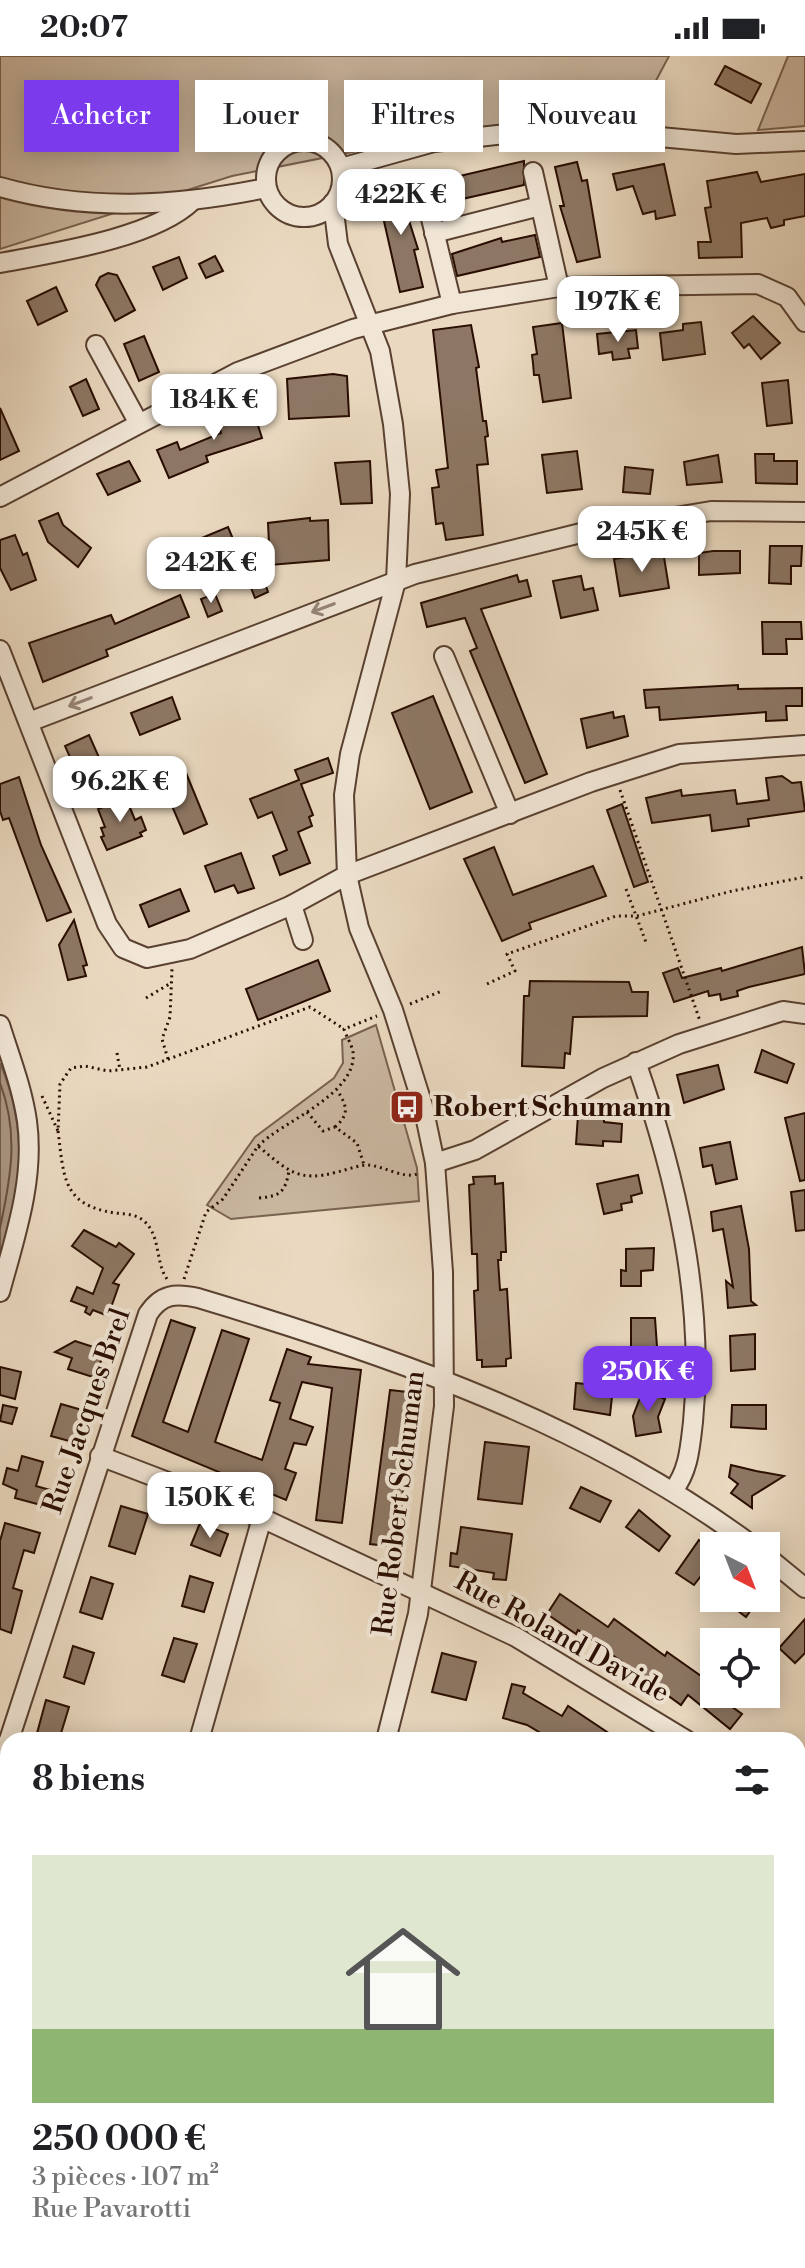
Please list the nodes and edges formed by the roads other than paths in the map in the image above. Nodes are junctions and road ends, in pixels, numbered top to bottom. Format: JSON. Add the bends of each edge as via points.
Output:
{"nodes":[{"id":1,"x":805,"y":141,"type":"edge"},
{"id":2,"x":341,"y":168,"type":"junction"},
{"id":3,"x":533,"y":172,"type":"dead end"},
{"id":4,"x":423,"y":186,"type":"dead end"},
{"id":5,"x":0,"y":187,"type":"edge"},
{"id":6,"x":266,"y":188,"type":"junction"},
{"id":7,"x":192,"y":201,"type":"junction"},
{"id":8,"x":333,"y":203,"type":"junction"},
{"id":9,"x":540,"y":206,"type":"junction"},
{"id":10,"x":299,"y":216,"type":"junction"},
{"id":11,"x":434,"y":233,"type":"junction"},
{"id":12,"x":338,"y":244,"type":"junction"},
{"id":13,"x":0,"y":263,"type":"edge"},
{"id":14,"x":559,"y":287,"type":"junction"},
{"id":15,"x":452,"y":304,"type":"junction"},
{"id":16,"x":805,"y":322,"type":"edge"},
{"id":17,"x":369,"y":325,"type":"junction"},
{"id":18,"x":96,"y":345,"type":"dead end"},
{"id":19,"x":138,"y":422,"type":"junction"},
{"id":20,"x":0,"y":497,"type":"edge"},
{"id":21,"x":805,"y":512,"type":"edge"},
{"id":22,"x":396,"y":581,"type":"junction"},
{"id":23,"x":0,"y":650,"type":"edge"},
{"id":24,"x":444,"y":656,"type":"dead end"},
{"id":25,"x":29,"y":722,"type":"junction"},
{"id":26,"x":805,"y":745,"type":"edge"},
{"id":27,"x":510,"y":814,"type":"junction"},
{"id":28,"x":347,"y":875,"type":"junction"},
{"id":29,"x":292,"y":905,"type":"junction"},
{"id":30,"x":303,"y":940,"type":"dead end"},
{"id":31,"x":805,"y":1014,"type":"edge"},
{"id":32,"x":0,"y":1025,"type":"edge"},
{"id":33,"x":636,"y":1062,"type":"junction"},
{"id":34,"x":435,"y":1165,"type":"junction"},
{"id":35,"x":0,"y":1292,"type":"edge"},
{"id":36,"x":446,"y":1381,"type":"junction"},
{"id":37,"x":100,"y":1456,"type":"junction"},
{"id":38,"x":673,"y":1491,"type":"junction"},
{"id":39,"x":262,"y":1518,"type":"junction"},
{"id":40,"x":733,"y":1532,"type":"edge"},
{"id":41,"x":780,"y":1567,"type":"edge"},
{"id":42,"x":805,"y":1588,"type":"edge"},
{"id":43,"x":419,"y":1590,"type":"junction"},
{"id":44,"x":11,"y":1732,"type":"edge"},
{"id":45,"x":201,"y":1732,"type":"edge"},
{"id":46,"x":388,"y":1732,"type":"edge"},
{"id":47,"x":673,"y":1732,"type":"edge"}],
"edges":[{"from":1,"to":2,"type":"street","via":[[736,144],[616,133],[524,132],[434,142]]},
{"from":2,"to":6,"type":"street","via":[[325,147],[300,140],[277,151],[269,162]]},
{"from":2,"to":8,"type":"street"},
{"from":3,"to":9,"type":"street"},
{"from":4,"to":11,"type":"street"},
{"from":5,"to":7,"type":"street","via":[[77,204]]},
{"from":6,"to":7,"type":"street"},
{"from":6,"to":10,"type":"street","via":[[278,208]]},
{"from":7,"to":13,"type":"street","via":[[149,227]]},
{"from":8,"to":10,"type":"street","via":[[312,216]]},
{"from":8,"to":12,"type":"street","name":"Rue Robert Schuman"},
{"from":9,"to":11,"type":"street"},
{"from":9,"to":14,"type":"street"},
{"from":10,"to":12,"type":"street"},
{"from":11,"to":15,"type":"street"},
{"from":12,"to":17,"type":"street","name":"Rue Robert Schuman"},
{"from":14,"to":15,"type":"street"},
{"from":14,"to":16,"type":"street","via":[[758,284],[787,297]]},
{"from":15,"to":17,"type":"street"},
{"from":17,"to":19,"type":"street","via":[[238,372]]},
{"from":17,"to":22,"type":"street","name":"Rue Robert Schuman","via":[[380,351],[393,424],[400,494]]},
{"from":18,"to":19,"type":"street"},
{"from":19,"to":20,"type":"street"},
{"from":21,"to":22,"type":"street","via":[[711,511],[581,533]]},
{"from":22,"to":25,"type":"street","one_way":true},
{"from":22,"to":28,"type":"street","name":"Rue Robert Schuman","via":[[350,754],[344,795]]},
{"from":23,"to":25,"type":"street"},
{"from":24,"to":27,"type":"street"},
{"from":25,"to":29,"type":"street","via":[[107,924],[123,948],[147,958],[190,949]]},
{"from":26,"to":27,"type":"street","via":[[679,754]]},
{"from":27,"to":28,"type":"street"},
{"from":28,"to":29,"type":"street"},
{"from":28,"to":34,"type":"street","name":"Rue Robert Schuman","via":[[359,928],[393,1010],[423,1106]]},
{"from":29,"to":30,"type":"street"},
{"from":31,"to":33,"type":"street","via":[[783,1011]]},
{"from":32,"to":35,"type":"street","via":[[21,1090],[29,1145],[23,1204]]},
{"from":33,"to":34,"type":"street","via":[[475,1150]]},
{"from":33,"to":38,"type":"street","via":[[673,1183],[692,1289],[696,1389],[688,1465]]},
{"from":34,"to":36,"type":"street","name":"Rue Robert Schuman"},
{"from":36,"to":37,"type":"street","name":"Rue Jacques Brel","via":[[331,1338],[179,1294],[155,1303],[148,1314]]},
{"from":36,"to":38,"type":"street"},
{"from":36,"to":43,"type":"street","name":"Rue Robert Schuman"},
{"from":37,"to":39,"type":"street","name":"Rue Roland Davide"},
{"from":37,"to":44,"type":"street","name":"Rue Jacques Brel"},
{"from":38,"to":40,"type":"street"},
{"from":39,"to":43,"type":"street","name":"Rue Roland Davide"},
{"from":39,"to":45,"type":"street"},
{"from":41,"to":42,"type":"street"},
{"from":43,"to":46,"type":"street","name":"Rue Robert Schuman","via":[[418,1614]]},
{"from":43,"to":47,"type":"street","name":"Rue Roland Davide","via":[[516,1637]]}]}
